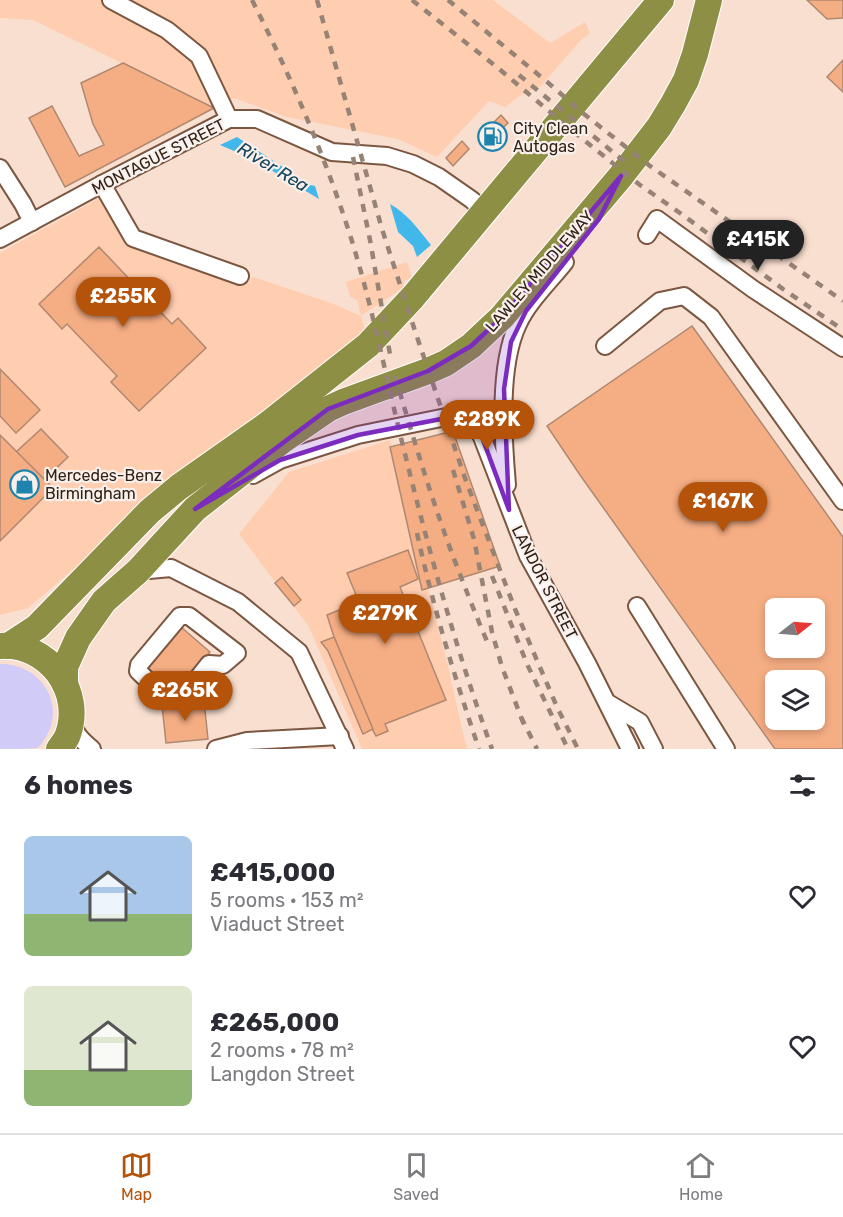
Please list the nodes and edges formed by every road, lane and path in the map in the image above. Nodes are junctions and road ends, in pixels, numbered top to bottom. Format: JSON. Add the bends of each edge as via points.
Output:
{"nodes":[{"id":1,"x":111,"y":0,"type":"edge"},
{"id":2,"x":661,"y":0,"type":"edge"},
{"id":3,"x":710,"y":0,"type":"edge"},
{"id":4,"x":229,"y":119,"type":"junction"},
{"id":5,"x":0,"y":168,"type":"edge"},
{"id":6,"x":621,"y":176,"type":"junction"},
{"id":7,"x":102,"y":184,"type":"junction"},
{"id":8,"x":484,"y":212,"type":"junction"},
{"id":9,"x":32,"y":222,"type":"junction"},
{"id":10,"x":647,"y":235,"type":"dead end"},
{"id":11,"x":0,"y":239,"type":"edge"},
{"id":12,"x":240,"y":276,"type":"dead end"},
{"id":13,"x":605,"y":346,"type":"dead end"},
{"id":14,"x":843,"y":348,"type":"edge"},
{"id":15,"x":843,"y":501,"type":"edge"},
{"id":16,"x":195,"y":509,"type":"junction"},
{"id":17,"x":509,"y":510,"type":"junction"},
{"id":18,"x":138,"y":571,"type":"junction"},
{"id":19,"x":637,"y":606,"type":"dead end"},
{"id":20,"x":4,"y":646,"type":"edge"},
{"id":21,"x":237,"y":653,"type":"joint"},
{"id":22,"x":65,"y":684,"type":"junction"},
{"id":23,"x":607,"y":703,"type":"junction"},
{"id":24,"x":71,"y":718,"type":"junction"},
{"id":25,"x":343,"y":743,"type":"edge"},
{"id":26,"x":59,"y":749,"type":"edge"},
{"id":27,"x":92,"y":749,"type":"edge"},
{"id":28,"x":216,"y":749,"type":"edge"},
{"id":29,"x":630,"y":749,"type":"edge"},
{"id":30,"x":654,"y":749,"type":"edge"},
{"id":31,"x":726,"y":749,"type":"edge"}],
"edges":[{"from":1,"to":4,"type":"street","via":[[168,30],[199,56]]},
{"from":2,"to":8,"type":"highway"},
{"from":3,"to":6,"type":"highway","name":"LAWLEY MIDDLEWAY","via":[[686,80],[673,105]]},
{"from":4,"to":7,"type":"street","name":"MONTAGUE STREET"},
{"from":4,"to":8,"type":"street","name":"MONTAGUE STREET","via":[[257,119],[332,152],[387,156],[413,164],[439,177]]},
{"from":5,"to":9,"type":"street"},
{"from":6,"to":16,"type":"highway","name":"LAWLEY MIDDLEWAY","via":[[502,317],[471,346],[429,371],[328,409]]},
{"from":6,"to":17,"type":"street","via":[[599,219],[526,311],[511,342],[504,389]]},
{"from":7,"to":9,"type":"street","name":"MONTAGUE STREET"},
{"from":7,"to":12,"type":"street","via":[[133,238]]},
{"from":8,"to":20,"type":"highway","via":[[368,345],[267,425],[179,487],[150,511],[37,627]]},
{"from":9,"to":11,"type":"street","name":"MONTAGUE STREET"},
{"from":10,"to":14,"type":"street","via":[[657,219]]},
{"from":13,"to":15,"type":"street","via":[[660,301],[684,296],[711,317]]},
{"from":16,"to":17,"type":"street","name":"LANDOR STREET","via":[[280,460],[358,435],[462,415],[482,437]]},
{"from":16,"to":18,"type":"highway","name":"LAWLEY MIDDLEWAY"},
{"from":17,"to":23,"type":"street","name":"LANDOR STREET","via":[[528,556]]},
{"from":18,"to":22,"type":"highway","name":"LAWLEY MIDDLEWAY","via":[[104,601],[78,638],[65,667]]},
{"from":18,"to":25,"type":"street","via":[[171,568],[238,602],[299,652]]},
{"from":19,"to":31,"type":"street"},
{"from":20,"to":22,"type":"highway","via":[[26,649],[42,657]]},
{"from":21,"to":21,"type":"street","via":[[223,664],[209,664],[181,699],[167,699],[138,671],[180,616],[189,615]]},
{"from":22,"to":24,"type":"highway"},
{"from":23,"to":29,"type":"street","name":"LANDOR STREET"},
{"from":23,"to":30,"type":"street","via":[[640,722]]},
{"from":24,"to":26,"type":"highway","via":[[67,737]]},
{"from":24,"to":27,"type":"street","via":[[73,729]]},
{"from":25,"to":28,"type":"street","via":[[247,741]]}]}
